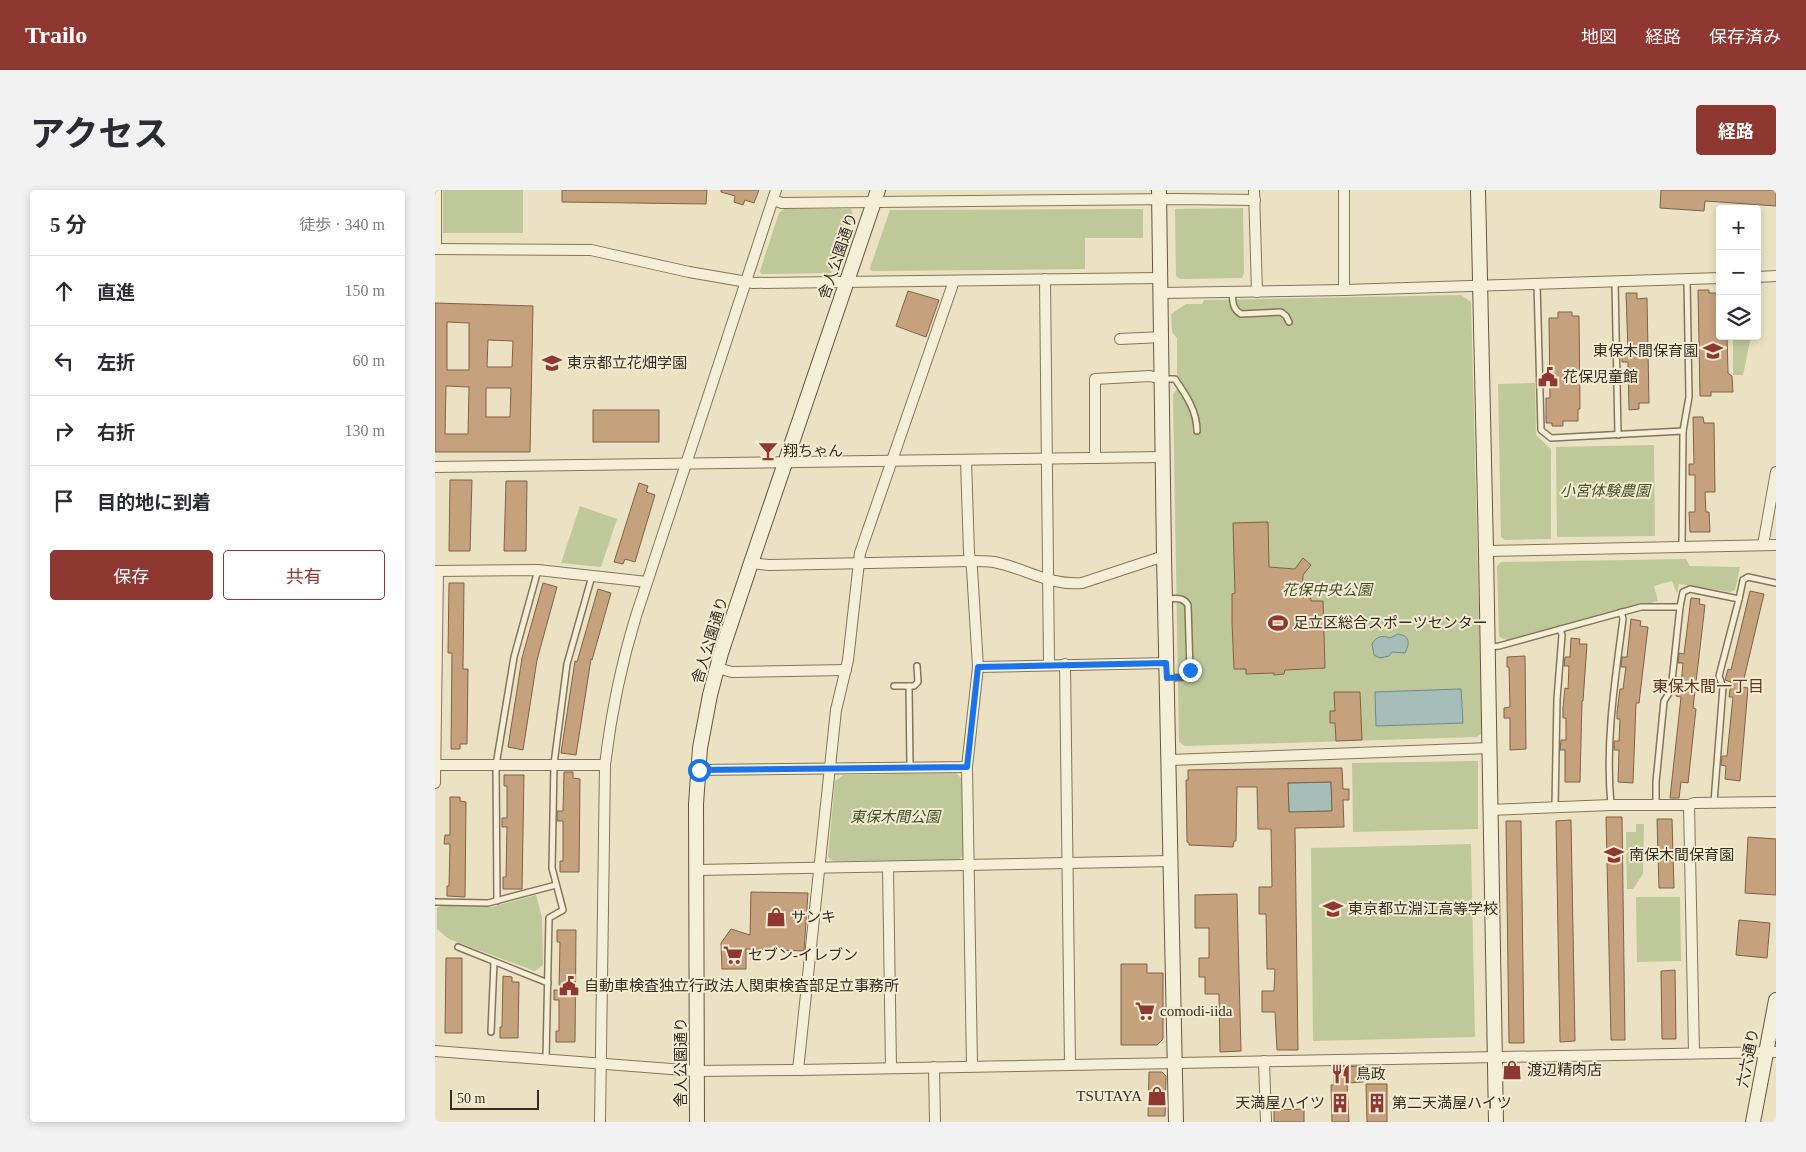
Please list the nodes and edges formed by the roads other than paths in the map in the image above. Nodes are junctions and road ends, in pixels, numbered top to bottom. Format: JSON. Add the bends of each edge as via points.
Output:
{"nodes":[{"id":1,"x":436,"y":190,"type":"edge"},
{"id":2,"x":985,"y":190,"type":"edge"},
{"id":3,"x":1343,"y":190,"type":"edge"},
{"id":4,"x":1478,"y":190,"type":"edge"},
{"id":5,"x":774,"y":195,"type":"edge"},
{"id":6,"x":1159,"y":195,"type":"edge"},
{"id":7,"x":1255,"y":195,"type":"edge"},
{"id":8,"x":876,"y":196,"type":"edge"},
{"id":9,"x":981,"y":202,"type":"junction"},
{"id":10,"x":435,"y":249,"type":"edge"},
{"id":11,"x":1776,"y":276,"type":"edge"},
{"id":12,"x":1761,"y":277,"type":"edge"},
{"id":13,"x":1161,"y":278,"type":"junction"},
{"id":14,"x":1716,"y":278,"type":"edge"},
{"id":15,"x":1045,"y":279,"type":"junction"},
{"id":16,"x":1687,"y":280,"type":"junction"},
{"id":17,"x":745,"y":281,"type":"junction"},
{"id":18,"x":954,"y":281,"type":"junction"},
{"id":19,"x":847,"y":282,"type":"junction"},
{"id":20,"x":1615,"y":282,"type":"junction"},
{"id":21,"x":1537,"y":284,"type":"junction"},
{"id":22,"x":1481,"y":286,"type":"junction"},
{"id":23,"x":1344,"y":290,"type":"junction"},
{"id":24,"x":1232,"y":292,"type":"junction"},
{"id":25,"x":1257,"y":292,"type":"junction"},
{"id":26,"x":1161,"y":293,"type":"junction"},
{"id":27,"x":1289,"y":322,"type":"dead end"},
{"id":28,"x":1162,"y":337,"type":"junction"},
{"id":29,"x":1120,"y":339,"type":"dead end"},
{"id":30,"x":1163,"y":378,"type":"junction"},
{"id":31,"x":1197,"y":431,"type":"dead end"},
{"id":32,"x":1683,"y":431,"type":"junction"},
{"id":33,"x":1618,"y":434,"type":"junction"},
{"id":34,"x":1164,"y":457,"type":"junction"},
{"id":35,"x":1046,"y":458,"type":"junction"},
{"id":36,"x":1095,"y":458,"type":"junction"},
{"id":37,"x":892,"y":460,"type":"junction"},
{"id":38,"x":966,"y":460,"type":"junction"},
{"id":39,"x":785,"y":462,"type":"junction"},
{"id":40,"x":685,"y":464,"type":"junction"},
{"id":41,"x":435,"y":467,"type":"edge"},
{"id":42,"x":1776,"y":472,"type":"edge"},
{"id":43,"x":1763,"y":545,"type":"junction"},
{"id":44,"x":1776,"y":545,"type":"edge"},
{"id":45,"x":1682,"y":548,"type":"junction"},
{"id":46,"x":1486,"y":551,"type":"junction"},
{"id":47,"x":1164,"y":556,"type":"junction"},
{"id":48,"x":970,"y":561,"type":"junction"},
{"id":49,"x":751,"y":563,"type":"junction"},
{"id":50,"x":859,"y":563,"type":"junction"},
{"id":51,"x":538,"y":570,"type":"junction"},
{"id":52,"x":437,"y":571,"type":"edge"},
{"id":53,"x":592,"y":576,"type":"junction"},
{"id":54,"x":1048,"y":580,"type":"junction"},
{"id":55,"x":647,"y":582,"type":"junction"},
{"id":56,"x":1776,"y":583,"type":"edge"},
{"id":57,"x":1165,"y":599,"type":"junction"},
{"id":58,"x":1739,"y":599,"type":"junction"},
{"id":59,"x":1680,"y":607,"type":"junction"},
{"id":60,"x":1621,"y":612,"type":"junction"},
{"id":61,"x":1560,"y":629,"type":"junction"},
{"id":62,"x":1488,"y":647,"type":"junction"},
{"id":63,"x":1166,"y":663,"type":"junction"},
{"id":64,"x":1065,"y":664,"type":"junction"},
{"id":65,"x":1049,"y":665,"type":"junction"},
{"id":66,"x":917,"y":666,"type":"dead end"},
{"id":67,"x":978,"y":667,"type":"junction"},
{"id":68,"x":717,"y":668,"type":"junction"},
{"id":69,"x":846,"y":670,"type":"junction"},
{"id":70,"x":1167,"y":678,"type":"junction"},
{"id":71,"x":894,"y":686,"type":"dead end"},
{"id":72,"x":909,"y":686,"type":"junction"},
{"id":73,"x":1490,"y":748,"type":"junction"},
{"id":74,"x":1169,"y":760,"type":"junction"},
{"id":75,"x":554,"y":764,"type":"junction"},
{"id":76,"x":435,"y":765,"type":"edge"},
{"id":77,"x":496,"y":765,"type":"junction"},
{"id":78,"x":605,"y":765,"type":"junction"},
{"id":79,"x":910,"y":767,"type":"junction"},
{"id":80,"x":967,"y":767,"type":"junction"},
{"id":81,"x":830,"y":769,"type":"junction"},
{"id":82,"x":699,"y":770,"type":"junction"},
{"id":83,"x":435,"y":783,"type":"edge"},
{"id":84,"x":1776,"y":802,"type":"edge"},
{"id":85,"x":1714,"y":803,"type":"junction"},
{"id":86,"x":1611,"y":805,"type":"junction"},
{"id":87,"x":1689,"y":805,"type":"junction"},
{"id":88,"x":1656,"y":806,"type":"junction"},
{"id":89,"x":1555,"y":807,"type":"junction"},
{"id":90,"x":1490,"y":810,"type":"junction"},
{"id":91,"x":1171,"y":861,"type":"junction"},
{"id":92,"x":1067,"y":864,"type":"junction"},
{"id":93,"x":969,"y":865,"type":"junction"},
{"id":94,"x":887,"y":867,"type":"junction"},
{"id":95,"x":819,"y":868,"type":"junction"},
{"id":96,"x":697,"y":870,"type":"junction"},
{"id":97,"x":556,"y":885,"type":"junction"},
{"id":98,"x":497,"y":901,"type":"junction"},
{"id":99,"x":435,"y":902,"type":"edge"},
{"id":100,"x":458,"y":947,"type":"dead end"},
{"id":101,"x":494,"y":962,"type":"junction"},
{"id":102,"x":548,"y":983,"type":"junction"},
{"id":103,"x":1776,"y":1000,"type":"edge"},
{"id":104,"x":491,"y":1032,"type":"dead end"},
{"id":105,"x":435,"y":1051,"type":"edge"},
{"id":106,"x":1771,"y":1052,"type":"edge"},
{"id":107,"x":1694,"y":1053,"type":"junction"},
{"id":108,"x":1494,"y":1057,"type":"junction"},
{"id":109,"x":546,"y":1060,"type":"junction"},
{"id":110,"x":1264,"y":1061,"type":"junction"},
{"id":111,"x":1175,"y":1062,"type":"junction"},
{"id":112,"x":600,"y":1064,"type":"junction"},
{"id":113,"x":1071,"y":1065,"type":"junction"},
{"id":114,"x":972,"y":1066,"type":"junction"},
{"id":115,"x":934,"y":1067,"type":"junction"},
{"id":116,"x":891,"y":1068,"type":"junction"},
{"id":117,"x":798,"y":1070,"type":"junction"},
{"id":118,"x":697,"y":1071,"type":"junction"},
{"id":119,"x":600,"y":1122,"type":"edge"},
{"id":120,"x":697,"y":1122,"type":"edge"},
{"id":121,"x":935,"y":1122,"type":"edge"},
{"id":122,"x":1176,"y":1122,"type":"edge"},
{"id":123,"x":1266,"y":1122,"type":"edge"},
{"id":124,"x":1496,"y":1122,"type":"edge"},
{"id":125,"x":1753,"y":1122,"type":"edge"}],
"edges":[{"from":1,"to":10,"type":"street"},
{"from":2,"to":9,"type":"street"},
{"from":3,"to":23,"type":"street"},
{"from":4,"to":22,"type":"street"},
{"from":5,"to":8,"type":"street","via":[[782,203]]},
{"from":5,"to":17,"type":"street"},
{"from":6,"to":7,"type":"street"},
{"from":6,"to":9,"type":"street"},
{"from":6,"to":13,"type":"street"},
{"from":7,"to":25,"type":"street"},
{"from":8,"to":9,"type":"street"},
{"from":8,"to":19,"type":"street","name":"舎人公園通り"},
{"from":10,"to":17,"type":"street","via":[[591,250]]},
{"from":11,"to":12,"type":"street"},
{"from":13,"to":15,"type":"street"},
{"from":13,"to":26,"type":"street"},
{"from":14,"to":16,"type":"street"},
{"from":15,"to":18,"type":"street"},
{"from":15,"to":35,"type":"street"},
{"from":16,"to":20,"type":"street"},
{"from":16,"to":32,"type":"lane","via":[[1689,397]]},
{"from":17,"to":19,"type":"street"},
{"from":17,"to":40,"type":"street"},
{"from":18,"to":19,"type":"street"},
{"from":18,"to":37,"type":"street"},
{"from":19,"to":39,"type":"street","name":"舎人公園通り"},
{"from":20,"to":21,"type":"street"},
{"from":20,"to":33,"type":"lane"},
{"from":21,"to":22,"type":"street"},
{"from":21,"to":33,"type":"lane","via":[[1541,430],[1551,438]]},
{"from":22,"to":23,"type":"street"},
{"from":22,"to":46,"type":"street"},
{"from":23,"to":25,"type":"street"},
{"from":24,"to":25,"type":"street"},
{"from":24,"to":26,"type":"street"},
{"from":24,"to":27,"type":"lane","via":[[1235,311],[1241,314],[1281,312]]},
{"from":26,"to":28,"type":"street"},
{"from":28,"to":29,"type":"street"},
{"from":28,"to":30,"type":"street"},
{"from":30,"to":31,"type":"lane","via":[[1175,378],[1196,416]]},
{"from":30,"to":34,"type":"street"},
{"from":30,"to":36,"type":"street","via":[[1095,378]]},
{"from":32,"to":33,"type":"lane"},
{"from":32,"to":45,"type":"lane"},
{"from":34,"to":36,"type":"street"},
{"from":34,"to":47,"type":"street"},
{"from":35,"to":36,"type":"street"},
{"from":35,"to":38,"type":"street"},
{"from":35,"to":54,"type":"street"},
{"from":37,"to":38,"type":"street"},
{"from":37,"to":39,"type":"street"},
{"from":37,"to":50,"type":"street"},
{"from":38,"to":48,"type":"street"},
{"from":39,"to":40,"type":"street"},
{"from":39,"to":49,"type":"street","name":"舎人公園通り"},
{"from":40,"to":41,"type":"street"},
{"from":40,"to":55,"type":"street"},
{"from":42,"to":43,"type":"street"},
{"from":43,"to":44,"type":"street"},
{"from":43,"to":45,"type":"street"},
{"from":45,"to":46,"type":"street"},
{"from":46,"to":62,"type":"street"},
{"from":47,"to":54,"type":"street","via":[[1082,583]]},
{"from":47,"to":57,"type":"street"},
{"from":48,"to":50,"type":"street"},
{"from":48,"to":54,"type":"street","via":[[993,562]]},
{"from":48,"to":67,"type":"street"},
{"from":49,"to":50,"type":"street"},
{"from":49,"to":68,"type":"street","name":"舎人公園通り"},
{"from":50,"to":69,"type":"street"},
{"from":51,"to":52,"type":"street"},
{"from":51,"to":53,"type":"street"},
{"from":51,"to":77,"type":"lane","via":[[514,657]]},
{"from":52,"to":76,"type":"street"},
{"from":53,"to":55,"type":"street"},
{"from":53,"to":75,"type":"lane","via":[[567,664]]},
{"from":54,"to":65,"type":"street"},
{"from":55,"to":78,"type":"street","via":[[619,675]]},
{"from":56,"to":58,"type":"lane","via":[[1748,577],[1743,580]]},
{"from":57,"to":63,"type":"street"},
{"from":57,"to":70,"type":"lane","via":[[1182,598],[1188,605],[1190,670],[1186,677]]},
{"from":58,"to":59,"type":"lane","via":[[1689,589],[1683,592]]},
{"from":58,"to":85,"type":"lane","via":[[1719,676],[1723,687]]},
{"from":59,"to":60,"type":"lane","via":[[1641,607]]},
{"from":59,"to":88,"type":"lane","via":[[1671,690],[1663,701]]},
{"from":60,"to":61,"type":"lane"},
{"from":60,"to":86,"type":"lane","via":[[1623,619],[1612,703]]},
{"from":61,"to":62,"type":"lane"},
{"from":61,"to":89,"type":"lane"},
{"from":62,"to":73,"type":"street"},
{"from":63,"to":64,"type":"street"},
{"from":63,"to":70,"type":"street"},
{"from":64,"to":65,"type":"street"},
{"from":64,"to":92,"type":"street"},
{"from":65,"to":67,"type":"street"},
{"from":66,"to":72,"type":"lane","via":[[917,682]]},
{"from":67,"to":80,"type":"street"},
{"from":68,"to":69,"type":"street","via":[[732,672]]},
{"from":68,"to":82,"type":"street","name":"舎人公園通り","via":[[705,719]]},
{"from":69,"to":81,"type":"street","via":[[835,710]]},
{"from":70,"to":74,"type":"street"},
{"from":71,"to":72,"type":"lane"},
{"from":72,"to":79,"type":"lane"},
{"from":73,"to":74,"type":"street"},
{"from":73,"to":90,"type":"street"},
{"from":74,"to":91,"type":"street"},
{"from":75,"to":77,"type":"street"},
{"from":75,"to":78,"type":"street"},
{"from":75,"to":97,"type":"lane","via":[[552,868]]},
{"from":76,"to":77,"type":"street"},
{"from":76,"to":83,"type":"street"},
{"from":77,"to":98,"type":"lane"},
{"from":78,"to":112,"type":"street"},
{"from":79,"to":80,"type":"street"},
{"from":79,"to":81,"type":"street"},
{"from":80,"to":93,"type":"street"},
{"from":81,"to":82,"type":"street"},
{"from":81,"to":95,"type":"street"},
{"from":82,"to":96,"type":"street","name":"舎人公園通り"},
{"from":84,"to":85,"type":"street"},
{"from":85,"to":87,"type":"street"},
{"from":86,"to":88,"type":"street"},
{"from":86,"to":89,"type":"street"},
{"from":87,"to":88,"type":"street"},
{"from":87,"to":107,"type":"street"},
{"from":89,"to":90,"type":"street"},
{"from":90,"to":108,"type":"street"},
{"from":91,"to":92,"type":"street"},
{"from":91,"to":111,"type":"street"},
{"from":92,"to":93,"type":"street"},
{"from":92,"to":113,"type":"street"},
{"from":93,"to":94,"type":"street"},
{"from":93,"to":114,"type":"street"},
{"from":94,"to":95,"type":"street"},
{"from":94,"to":116,"type":"street"},
{"from":95,"to":96,"type":"street"},
{"from":95,"to":117,"type":"street"},
{"from":96,"to":118,"type":"street","name":"舎人公園通り"},
{"from":97,"to":98,"type":"lane"},
{"from":97,"to":102,"type":"lane","via":[[563,910],[549,918]]},
{"from":98,"to":99,"type":"lane"},
{"from":100,"to":101,"type":"lane"},
{"from":101,"to":102,"type":"lane"},
{"from":101,"to":104,"type":"lane"},
{"from":102,"to":109,"type":"lane"},
{"from":103,"to":106,"type":"street","name":"六六通り"},
{"from":105,"to":109,"type":"street"},
{"from":106,"to":107,"type":"street"},
{"from":106,"to":125,"type":"street","name":"六六通り"},
{"from":107,"to":108,"type":"street"},
{"from":108,"to":110,"type":"street"},
{"from":108,"to":124,"type":"street"},
{"from":109,"to":112,"type":"street"},
{"from":110,"to":111,"type":"street"},
{"from":110,"to":123,"type":"street"},
{"from":111,"to":113,"type":"street"},
{"from":111,"to":122,"type":"street"},
{"from":112,"to":118,"type":"street"},
{"from":112,"to":119,"type":"street"},
{"from":113,"to":114,"type":"street"},
{"from":114,"to":115,"type":"street"},
{"from":115,"to":116,"type":"street"},
{"from":115,"to":121,"type":"street"},
{"from":116,"to":117,"type":"street"},
{"from":117,"to":118,"type":"street"},
{"from":118,"to":120,"type":"street","name":"舎人公園通り"}]}
